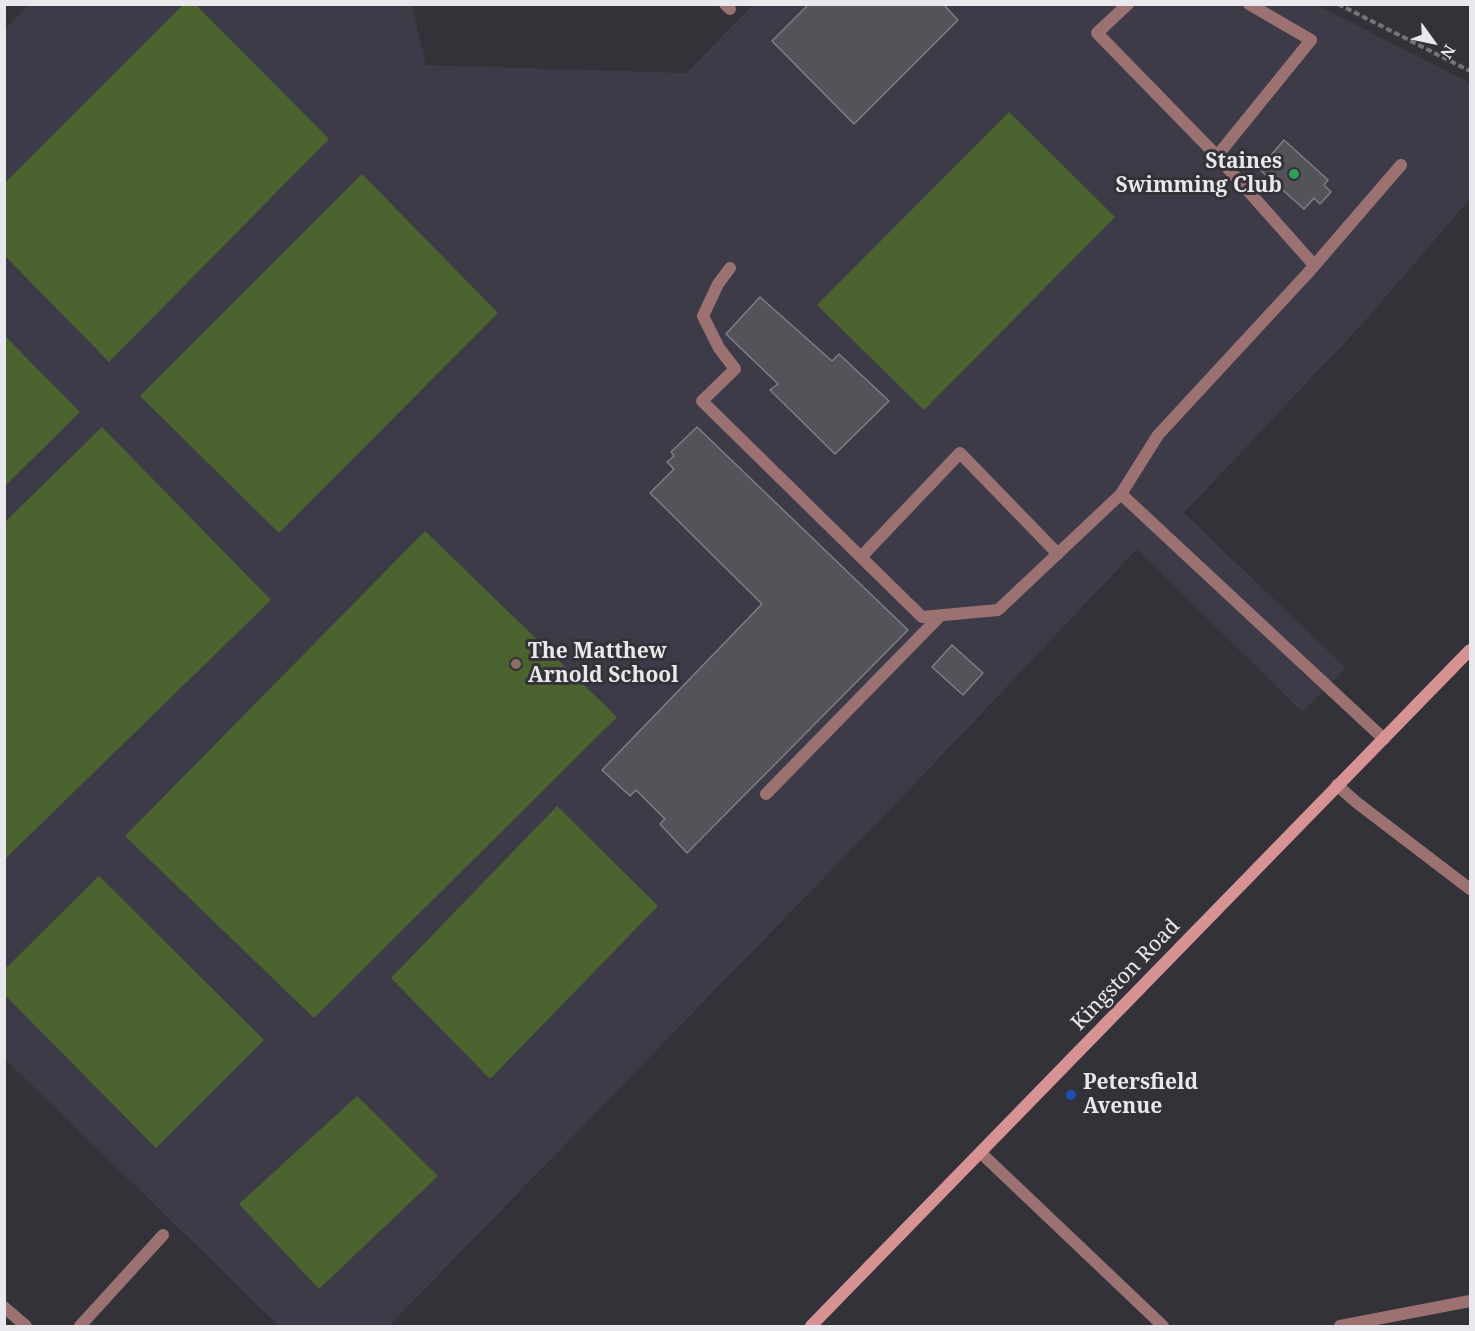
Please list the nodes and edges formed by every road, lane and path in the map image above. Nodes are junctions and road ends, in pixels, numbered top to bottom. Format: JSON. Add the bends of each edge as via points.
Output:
{"nodes":[{"id":1,"x":1128,"y":4,"type":"edge"},
{"id":2,"x":1249,"y":4,"type":"edge"},
{"id":3,"x":1338,"y":4,"type":"edge"},
{"id":4,"x":1470,"y":71,"type":"edge"},
{"id":5,"x":1217,"y":156,"type":"junction"},
{"id":6,"x":1401,"y":165,"type":"dead end"},
{"id":7,"x":1314,"y":265,"type":"junction"},
{"id":8,"x":730,"y":268,"type":"dead end"},
{"id":9,"x":1121,"y":494,"type":"junction"},
{"id":10,"x":1058,"y":554,"type":"junction"},
{"id":11,"x":861,"y":557,"type":"junction"},
{"id":12,"x":942,"y":615,"type":"junction"},
{"id":13,"x":1470,"y":651,"type":"edge"},
{"id":14,"x":1383,"y":739,"type":"junction"},
{"id":15,"x":1337,"y":785,"type":"junction"},
{"id":16,"x":766,"y":794,"type":"dead end"},
{"id":17,"x":1470,"y":889,"type":"edge"},
{"id":18,"x":981,"y":1153,"type":"junction"},
{"id":19,"x":163,"y":1235,"type":"dead end"},
{"id":20,"x":1470,"y":1301,"type":"edge"},
{"id":21,"x":4,"y":1307,"type":"edge"},
{"id":22,"x":26,"y":1326,"type":"edge"},
{"id":23,"x":80,"y":1326,"type":"edge"},
{"id":24,"x":811,"y":1326,"type":"edge"},
{"id":25,"x":1163,"y":1326,"type":"edge"},
{"id":26,"x":1340,"y":1326,"type":"edge"}],
"edges":[{"from":1,"to":5,"type":"street","via":[[1097,33]]},
{"from":2,"to":5,"type":"street","via":[[1311,40]]},
{"from":3,"to":4,"type":"path"},
{"from":5,"to":7,"type":"street"},
{"from":6,"to":7,"type":"street"},
{"from":7,"to":9,"type":"street","via":[[1158,435]]},
{"from":8,"to":11,"type":"street","via":[[703,316],[735,369],[702,401]]},
{"from":9,"to":10,"type":"street"},
{"from":9,"to":14,"type":"street"},
{"from":10,"to":11,"type":"street","via":[[960,453]]},
{"from":10,"to":12,"type":"street","via":[[998,610]]},
{"from":11,"to":12,"type":"street","via":[[922,617]]},
{"from":12,"to":16,"type":"street"},
{"from":13,"to":14,"type":"street","name":"Kingston Road"},
{"from":14,"to":15,"type":"street","name":"Kingston Road"},
{"from":15,"to":17,"type":"street"},
{"from":15,"to":18,"type":"street","name":"Kingston Road"},
{"from":18,"to":24,"type":"street","name":"Kingston Road"},
{"from":18,"to":25,"type":"street"},
{"from":19,"to":23,"type":"street"},
{"from":20,"to":26,"type":"street"},
{"from":21,"to":22,"type":"street"}]}
